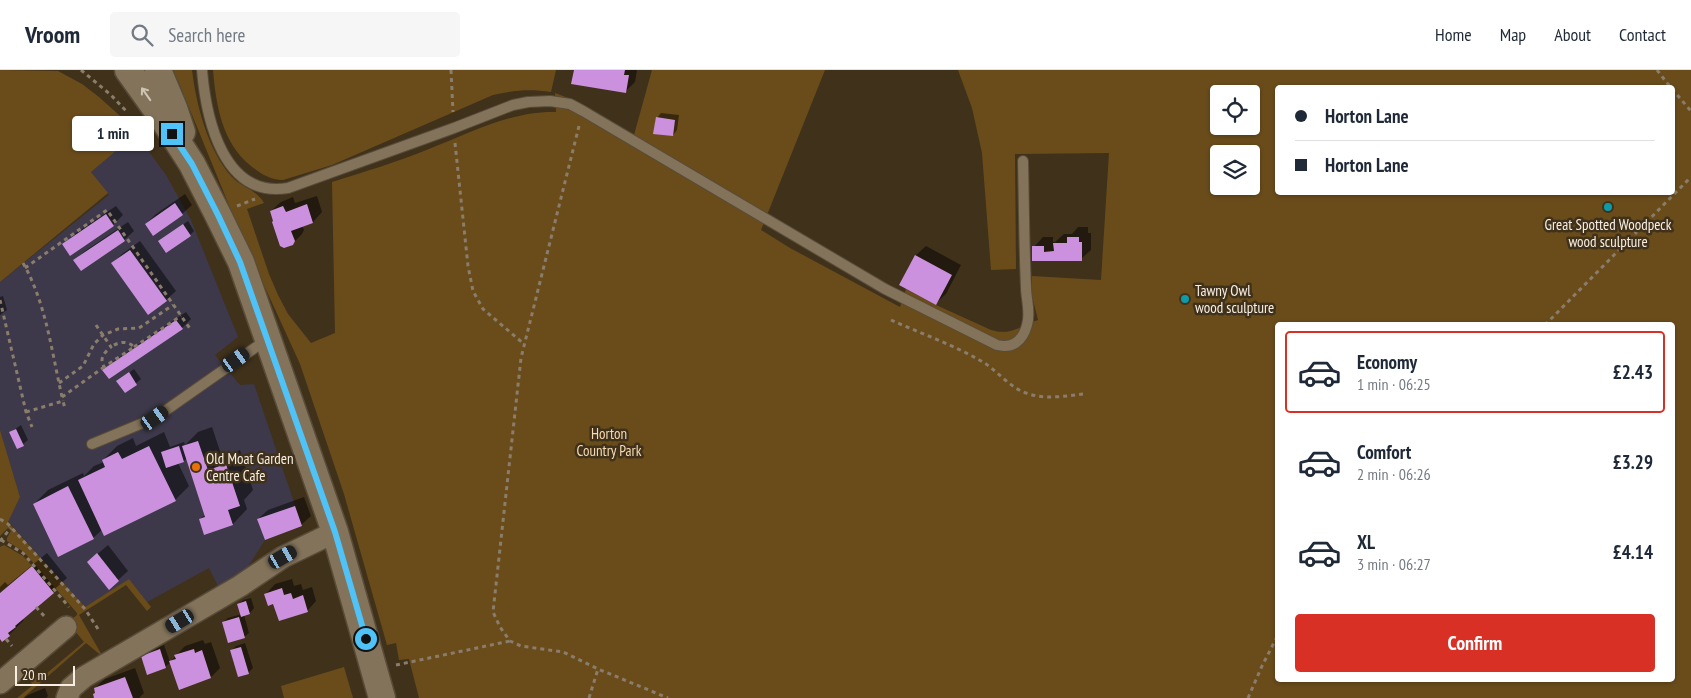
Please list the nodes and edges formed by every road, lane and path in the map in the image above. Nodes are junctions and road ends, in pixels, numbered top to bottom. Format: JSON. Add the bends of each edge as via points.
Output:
{"nodes":[{"id":1,"x":128,"y":70,"type":"edge"},
{"id":2,"x":158,"y":70,"type":"edge"},
{"id":3,"x":202,"y":70,"type":"edge"},
{"id":4,"x":451,"y":70,"type":"edge"},
{"id":5,"x":1657,"y":70,"type":"edge"},
{"id":6,"x":1670,"y":85,"type":"edge"},
{"id":7,"x":1675,"y":92,"type":"edge"},
{"id":8,"x":583,"y":110,"type":"junction"},
{"id":9,"x":1691,"y":111,"type":"edge"},
{"id":10,"x":454,"y":128,"type":"junction"},
{"id":11,"x":1023,"y":161,"type":"dead end"},
{"id":12,"x":192,"y":164,"type":"junction"},
{"id":13,"x":1691,"y":177,"type":"edge"},
{"id":14,"x":266,"y":188,"type":"junction"},
{"id":15,"x":1675,"y":193,"type":"edge"},
{"id":16,"x":1673,"y":195,"type":"edge"},
{"id":17,"x":218,"y":215,"type":"junction"},
{"id":18,"x":23,"y":263,"type":"dead end"},
{"id":19,"x":25,"y":268,"type":"junction"},
{"id":20,"x":0,"y":300,"type":"edge"},
{"id":21,"x":173,"y":305,"type":"junction"},
{"id":22,"x":181,"y":316,"type":"junction"},
{"id":23,"x":891,"y":320,"type":"dead end"},
{"id":24,"x":1548,"y":322,"type":"edge"},
{"id":25,"x":96,"y":325,"type":"dead end"},
{"id":26,"x":191,"y":330,"type":"dead end"},
{"id":27,"x":103,"y":335,"type":"junction"},
{"id":28,"x":267,"y":340,"type":"junction"},
{"id":29,"x":524,"y":344,"type":"junction"},
{"id":30,"x":111,"y":347,"type":"junction"},
{"id":31,"x":134,"y":347,"type":"junction"},
{"id":32,"x":104,"y":367,"type":"junction"},
{"id":33,"x":59,"y":383,"type":"junction"},
{"id":34,"x":1084,"y":394,"type":"dead end"},
{"id":35,"x":63,"y":399,"type":"junction"},
{"id":36,"x":65,"y":408,"type":"dead end"},
{"id":37,"x":26,"y":412,"type":"junction"},
{"id":38,"x":32,"y":428,"type":"dead end"},
{"id":39,"x":92,"y":444,"type":"dead end"},
{"id":40,"x":0,"y":519,"type":"edge"},
{"id":41,"x":11,"y":528,"type":"junction"},
{"id":42,"x":335,"y":532,"type":"junction"},
{"id":43,"x":0,"y":540,"type":"edge"},
{"id":44,"x":66,"y":627,"type":"joint"},
{"id":45,"x":98,"y":629,"type":"dead end"},
{"id":46,"x":510,"y":641,"type":"junction"},
{"id":47,"x":1275,"y":642,"type":"edge"},
{"id":48,"x":391,"y":659,"type":"dead end"},
{"id":49,"x":598,"y":669,"type":"junction"},
{"id":50,"x":0,"y":683,"type":"edge"},
{"id":51,"x":66,"y":698,"type":"edge"},
{"id":52,"x":382,"y":698,"type":"edge"},
{"id":53,"x":589,"y":698,"type":"edge"},
{"id":54,"x":668,"y":698,"type":"edge"},
{"id":55,"x":1248,"y":698,"type":"edge"}],
"edges":[{"from":12,"to":1,"type":"street","one_way":true},
{"from":2,"to":12,"type":"street"},
{"from":3,"to":14,"type":"lane","via":[[207,107],[220,148],[236,170]]},
{"from":4,"to":10,"type":"path"},
{"from":5,"to":6,"type":"path"},
{"from":7,"to":9,"type":"path"},
{"from":8,"to":10,"type":"lane","via":[[561,102],[528,102]]},
{"from":8,"to":11,"type":"lane","via":[[885,289],[1004,346],[1020,339],[1029,316]]},
{"from":8,"to":29,"type":"path"},
{"from":10,"to":14,"type":"lane","via":[[288,188]]},
{"from":10,"to":29,"type":"path","via":[[473,291],[483,309]]},
{"from":12,"to":17,"type":"street"},
{"from":13,"to":15,"type":"path"},
{"from":14,"to":17,"type":"path","via":[[259,197]]},
{"from":16,"to":24,"type":"path"},
{"from":17,"to":28,"type":"street","via":[[240,262]]},
{"from":18,"to":19,"type":"path"},
{"from":19,"to":21,"type":"path","via":[[107,210]]},
{"from":19,"to":33,"type":"path","via":[[42,312]]},
{"from":20,"to":37,"type":"path"},
{"from":21,"to":22,"type":"path"},
{"from":21,"to":27,"type":"path","via":[[138,328],[118,329]]},
{"from":22,"to":26,"type":"path"},
{"from":22,"to":31,"type":"path"},
{"from":23,"to":34,"type":"path","via":[[973,357],[1025,393],[1049,397]]},
{"from":25,"to":27,"type":"path"},
{"from":27,"to":30,"type":"path"},
{"from":27,"to":33,"type":"path","via":[[94,344],[83,366]]},
{"from":28,"to":39,"type":"lane","via":[[155,418]]},
{"from":28,"to":42,"type":"street"},
{"from":29,"to":46,"type":"path","via":[[493,612]]},
{"from":30,"to":31,"type":"path","via":[[126,342]]},
{"from":30,"to":32,"type":"path","via":[[103,355]]},
{"from":31,"to":32,"type":"path"},
{"from":32,"to":35,"type":"path"},
{"from":33,"to":35,"type":"path"},
{"from":35,"to":36,"type":"path"},
{"from":35,"to":37,"type":"path"},
{"from":37,"to":38,"type":"path"},
{"from":40,"to":41,"type":"path"},
{"from":41,"to":43,"type":"path"},
{"from":41,"to":45,"type":"path","via":[[87,612]]},
{"from":42,"to":51,"type":"street","via":[[283,557],[240,586],[90,673],[74,685]]},
{"from":42,"to":52,"type":"street"},
{"from":43,"to":44,"type":"path","via":[[23,554],[74,613],[66,620]]},
{"from":44,"to":50,"type":"street"},
{"from":46,"to":48,"type":"path","via":[[394,666]]},
{"from":46,"to":49,"type":"path","via":[[521,646],[563,652]]},
{"from":47,"to":55,"type":"path"},
{"from":49,"to":53,"type":"path"},
{"from":49,"to":54,"type":"path"}]}
